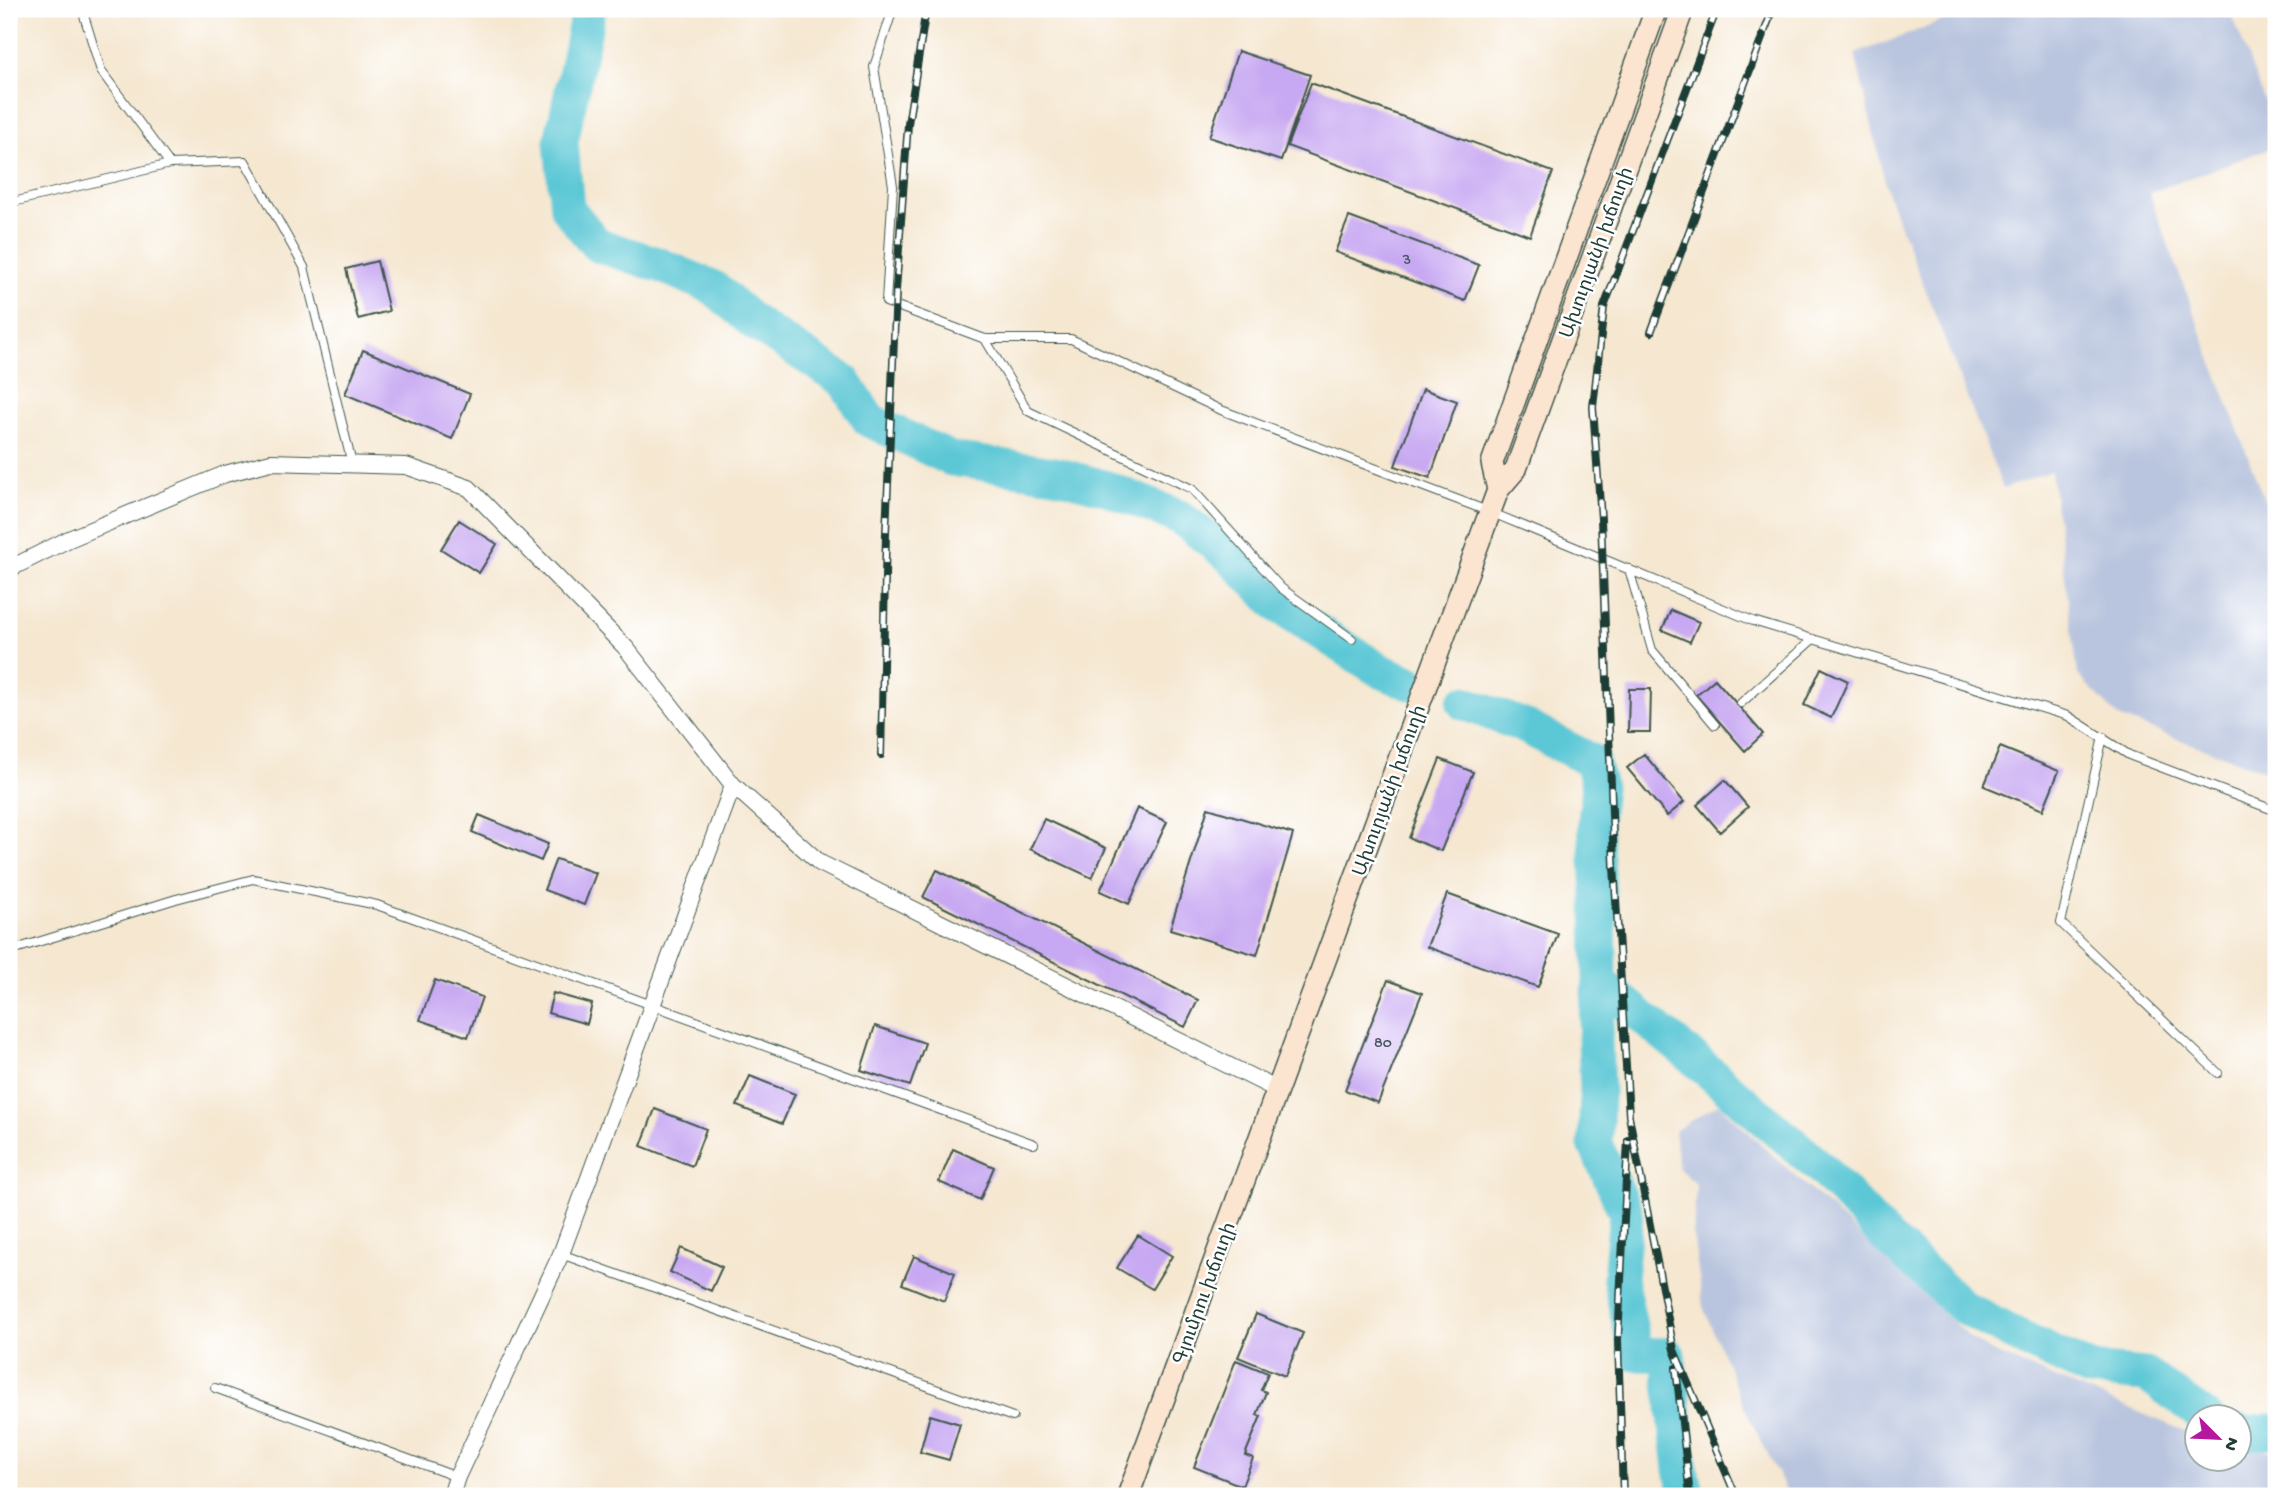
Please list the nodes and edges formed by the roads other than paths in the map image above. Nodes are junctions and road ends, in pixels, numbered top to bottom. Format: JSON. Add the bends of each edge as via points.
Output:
{"nodes":[{"id":1,"x":82,"y":9,"type":"edge"},
{"id":2,"x":893,"y":9,"type":"edge"},
{"id":3,"x":1656,"y":9,"type":"edge"},
{"id":4,"x":1684,"y":9,"type":"edge"},
{"id":5,"x":170,"y":164,"type":"junction"},
{"id":6,"x":9,"y":202,"type":"edge"},
{"id":7,"x":985,"y":339,"type":"junction"},
{"id":8,"x":352,"y":464,"type":"junction"},
{"id":9,"x":1498,"y":490,"type":"junction"},
{"id":10,"x":1490,"y":512,"type":"junction"},
{"id":11,"x":9,"y":569,"type":"edge"},
{"id":12,"x":1629,"y":569,"type":"junction"},
{"id":13,"x":1352,"y":639,"type":"dead end"},
{"id":14,"x":1813,"y":639,"type":"junction"},
{"id":15,"x":1741,"y":703,"type":"dead end"},
{"id":16,"x":1715,"y":725,"type":"dead end"},
{"id":17,"x":2102,"y":737,"type":"junction"},
{"id":18,"x":733,"y":785,"type":"junction"},
{"id":19,"x":2276,"y":811,"type":"edge"},
{"id":20,"x":9,"y":951,"type":"edge"},
{"id":21,"x":652,"y":1006,"type":"junction"},
{"id":22,"x":2218,"y":1073,"type":"dead end"},
{"id":23,"x":1278,"y":1090,"type":"junction"},
{"id":24,"x":1034,"y":1144,"type":"dead end"},
{"id":25,"x":561,"y":1254,"type":"junction"},
{"id":26,"x":215,"y":1388,"type":"dead end"},
{"id":27,"x":1013,"y":1417,"type":"dead end"},
{"id":28,"x":457,"y":1477,"type":"junction"},
{"id":29,"x":451,"y":1496,"type":"edge"},
{"id":30,"x":1128,"y":1496,"type":"edge"}],
"edges":[{"from":1,"to":5,"type":"lane","via":[[101,71]]},
{"from":2,"to":7,"type":"lane","via":[[874,67],[893,186],[886,302]]},
{"from":3,"to":9,"type":"main road","name":"Ախուրյանի խճուղի","via":[[1492,463]]},
{"from":4,"to":9,"type":"main road","name":"Ախուրյանի խճուղի","via":[[1517,469]]},
{"from":5,"to":6,"type":"lane"},
{"from":5,"to":8,"type":"lane","via":[[246,161],[304,267]]},
{"from":7,"to":10,"type":"lane","via":[[1071,339],[1221,410]]},
{"from":7,"to":13,"type":"lane","via":[[1028,411],[1192,489],[1281,588]]},
{"from":8,"to":11,"type":"street","via":[[271,462],[225,474]]},
{"from":8,"to":18,"type":"street","via":[[407,466],[469,488],[626,648]]},
{"from":9,"to":10,"type":"main road","name":"Ախուրյանի խճուղի"},
{"from":10,"to":12,"type":"lane"},
{"from":10,"to":23,"type":"main road","name":"Ախուրյանի խճուղի"},
{"from":12,"to":14,"type":"lane","via":[[1753,621]]},
{"from":12,"to":16,"type":"lane","via":[[1652,650]]},
{"from":14,"to":15,"type":"lane"},
{"from":14,"to":17,"type":"lane","via":[[2068,716]]},
{"from":17,"to":19,"type":"lane","via":[[2129,755]]},
{"from":17,"to":22,"type":"lane","via":[[2060,922]]},
{"from":18,"to":21,"type":"street"},
{"from":18,"to":23,"type":"street","via":[[820,863]]},
{"from":20,"to":21,"type":"lane","via":[[253,879],[377,905]]},
{"from":21,"to":24,"type":"lane"},
{"from":21,"to":25,"type":"street"},
{"from":23,"to":30,"type":"main road","name":"Գյումրու խճուղի"},
{"from":25,"to":27,"type":"lane"},
{"from":25,"to":28,"type":"street"},
{"from":26,"to":28,"type":"lane"},
{"from":28,"to":29,"type":"street"}]}
